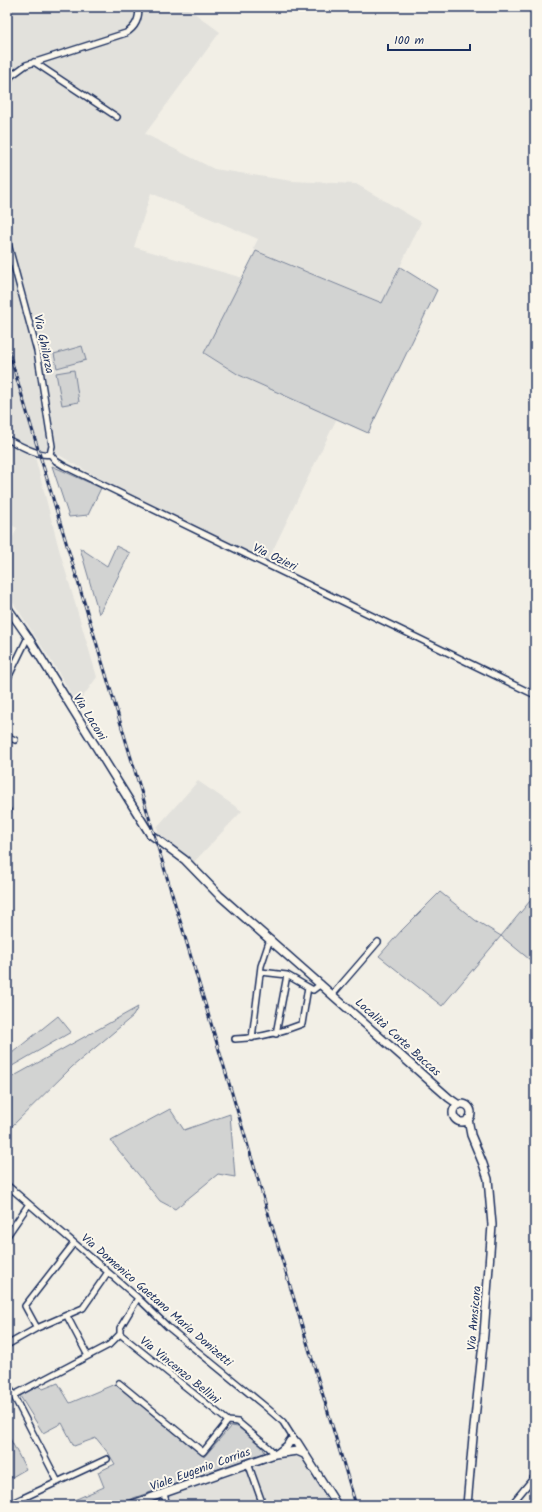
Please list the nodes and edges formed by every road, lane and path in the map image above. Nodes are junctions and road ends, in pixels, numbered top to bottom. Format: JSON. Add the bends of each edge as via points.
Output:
{"nodes":[{"id":1,"x":139,"y":7,"type":"edge"},
{"id":2,"x":34,"y":62,"type":"junction"},
{"id":3,"x":7,"y":84,"type":"edge"},
{"id":4,"x":116,"y":117,"type":"dead end"},
{"id":5,"x":7,"y":240,"type":"edge"},
{"id":6,"x":7,"y":440,"type":"edge"},
{"id":7,"x":50,"y":454,"type":"junction"},
{"id":8,"x":7,"y":607,"type":"edge"},
{"id":9,"x":28,"y":637,"type":"junction"},
{"id":10,"x":7,"y":680,"type":"edge"},
{"id":11,"x":535,"y":695,"type":"edge"},
{"id":12,"x":7,"y":736,"type":"edge"},
{"id":13,"x":15,"y":740,"type":"dead end"},
{"id":14,"x":156,"y":839,"type":"joint"},
{"id":15,"x":270,"y":939,"type":"junction"},
{"id":16,"x":378,"y":942,"type":"dead end"},
{"id":17,"x":261,"y":972,"type":"junction"},
{"id":18,"x":287,"y":976,"type":"junction"},
{"id":19,"x":321,"y":984,"type":"junction"},
{"id":20,"x":308,"y":987,"type":"junction"},
{"id":21,"x":333,"y":994,"type":"junction"},
{"id":22,"x":276,"y":1034,"type":"junction"},
{"id":23,"x":252,"y":1038,"type":"junction"},
{"id":24,"x":235,"y":1039,"type":"dead end"},
{"id":25,"x":457,"y":1107,"type":"junction"},
{"id":26,"x":468,"y":1119,"type":"junction"},
{"id":27,"x":460,"y":1122,"type":"junction"},
{"id":28,"x":471,"y":1135,"type":"junction"},
{"id":29,"x":7,"y":1185,"type":"edge"},
{"id":30,"x":30,"y":1204,"type":"junction"},
{"id":31,"x":7,"y":1236,"type":"edge"},
{"id":32,"x":74,"y":1243,"type":"junction"},
{"id":33,"x":108,"y":1272,"type":"junction"},
{"id":34,"x":138,"y":1298,"type":"junction"},
{"id":35,"x":67,"y":1316,"type":"junction"},
{"id":36,"x":37,"y":1328,"type":"junction"},
{"id":37,"x":120,"y":1334,"type":"junction"},
{"id":38,"x":7,"y":1345,"type":"edge"},
{"id":39,"x":88,"y":1356,"type":"junction"},
{"id":40,"x":7,"y":1383,"type":"edge"},
{"id":41,"x":119,"y":1383,"type":"dead end"},
{"id":42,"x":14,"y":1395,"type":"junction"},
{"id":43,"x":228,"y":1421,"type":"junction"},
{"id":44,"x":295,"y":1447,"type":"junction"},
{"id":45,"x":276,"y":1454,"type":"junction"},
{"id":46,"x":107,"y":1459,"type":"dead end"},
{"id":47,"x":248,"y":1463,"type":"junction"},
{"id":48,"x":535,"y":1476,"type":"edge"},
{"id":49,"x":58,"y":1482,"type":"junction"},
{"id":50,"x":164,"y":1494,"type":"junction"},
{"id":51,"x":8,"y":1505,"type":"edge"},
{"id":52,"x":130,"y":1505,"type":"edge"},
{"id":53,"x":167,"y":1505,"type":"edge"},
{"id":54,"x":263,"y":1505,"type":"edge"},
{"id":55,"x":337,"y":1505,"type":"edge"},
{"id":56,"x":467,"y":1505,"type":"edge"},
{"id":57,"x":511,"y":1505,"type":"edge"}],
"edges":[{"from":1,"to":2,"type":"street","via":[[133,28],[126,33]]},
{"from":2,"to":3,"type":"street","via":[[11,76]]},
{"from":2,"to":4,"type":"street"},
{"from":5,"to":7,"type":"street","name":"Via Ghilarza","via":[[37,351],[52,446]]},
{"from":6,"to":7,"type":"street","name":"Via Ozieri","via":[[36,452]]},
{"from":7,"to":11,"type":"street","name":"Via Ozieri","via":[[64,466]]},
{"from":8,"to":9,"type":"street","name":"Via Laconi"},
{"from":9,"to":10,"type":"street"},
{"from":9,"to":14,"type":"street","name":"Via Laconi","via":[[150,834]]},
{"from":12,"to":13,"type":"street"},
{"from":14,"to":15,"type":"street","name":"Località Corte Baccas","via":[[185,860],[219,895]]},
{"from":15,"to":17,"type":"street"},
{"from":15,"to":19,"type":"street","name":"Località Corte Baccas"},
{"from":16,"to":21,"type":"street"},
{"from":17,"to":18,"type":"street"},
{"from":17,"to":23,"type":"street"},
{"from":18,"to":20,"type":"street"},
{"from":18,"to":22,"type":"street"},
{"from":19,"to":20,"type":"street","via":[[313,990]]},
{"from":19,"to":21,"type":"street","name":"Località Corte Baccas"},
{"from":20,"to":22,"type":"street","via":[[302,1024]]},
{"from":21,"to":25,"type":"street","name":"Località Corte Baccas"},
{"from":22,"to":23,"type":"street"},
{"from":23,"to":24,"type":"street"},
{"from":25,"to":26,"type":"street","via":[[466,1106],[470,1109]]},
{"from":25,"to":27,"type":"street","via":[[453,1113],[454,1118]]},
{"from":26,"to":27,"type":"street"},
{"from":26,"to":28,"type":"street","name":"Via Amsicora"},
{"from":27,"to":28,"type":"street","name":"Via Amsicora"},
{"from":28,"to":56,"type":"street","name":"Via Amsicora","via":[[488,1179],[492,1225]]},
{"from":29,"to":30,"type":"street","name":"Via Domenico Gaetano Maria Donizetti"},
{"from":30,"to":31,"type":"street"},
{"from":30,"to":32,"type":"street","name":"Via Domenico Gaetano Maria Donizetti"},
{"from":32,"to":33,"type":"street","name":"Via Domenico Gaetano Maria Donizetti"},
{"from":32,"to":36,"type":"street","via":[[25,1306]]},
{"from":33,"to":34,"type":"street","name":"Via Domenico Gaetano Maria Donizetti"},
{"from":33,"to":35,"type":"street","via":[[83,1308]]},
{"from":34,"to":37,"type":"street","via":[[120,1328]]},
{"from":34,"to":44,"type":"street","name":"Via Domenico Gaetano Maria Donizetti","via":[[174,1332],[283,1422]]},
{"from":35,"to":36,"type":"street"},
{"from":35,"to":39,"type":"street"},
{"from":36,"to":38,"type":"street"},
{"from":37,"to":39,"type":"street","via":[[109,1345]]},
{"from":37,"to":43,"type":"street","name":"Via Vincenzo Bellini"},
{"from":39,"to":42,"type":"street"},
{"from":40,"to":42,"type":"street"},
{"from":41,"to":43,"type":"street","via":[[203,1452]]},
{"from":42,"to":49,"type":"street"},
{"from":43,"to":45,"type":"street","name":"Via Vincenzo Bellini","via":[[238,1422]]},
{"from":44,"to":45,"type":"street","name":"Viale Eugenio Corrias"},
{"from":44,"to":55,"type":"street"},
{"from":45,"to":47,"type":"street","name":"Viale Eugenio Corrias"},
{"from":46,"to":49,"type":"street"},
{"from":47,"to":50,"type":"street","name":"Viale Eugenio Corrias"},
{"from":47,"to":54,"type":"street"},
{"from":48,"to":57,"type":"street"},
{"from":49,"to":51,"type":"street"},
{"from":50,"to":52,"type":"street","name":"Viale Eugenio Corrias"},
{"from":50,"to":53,"type":"street"}]}
